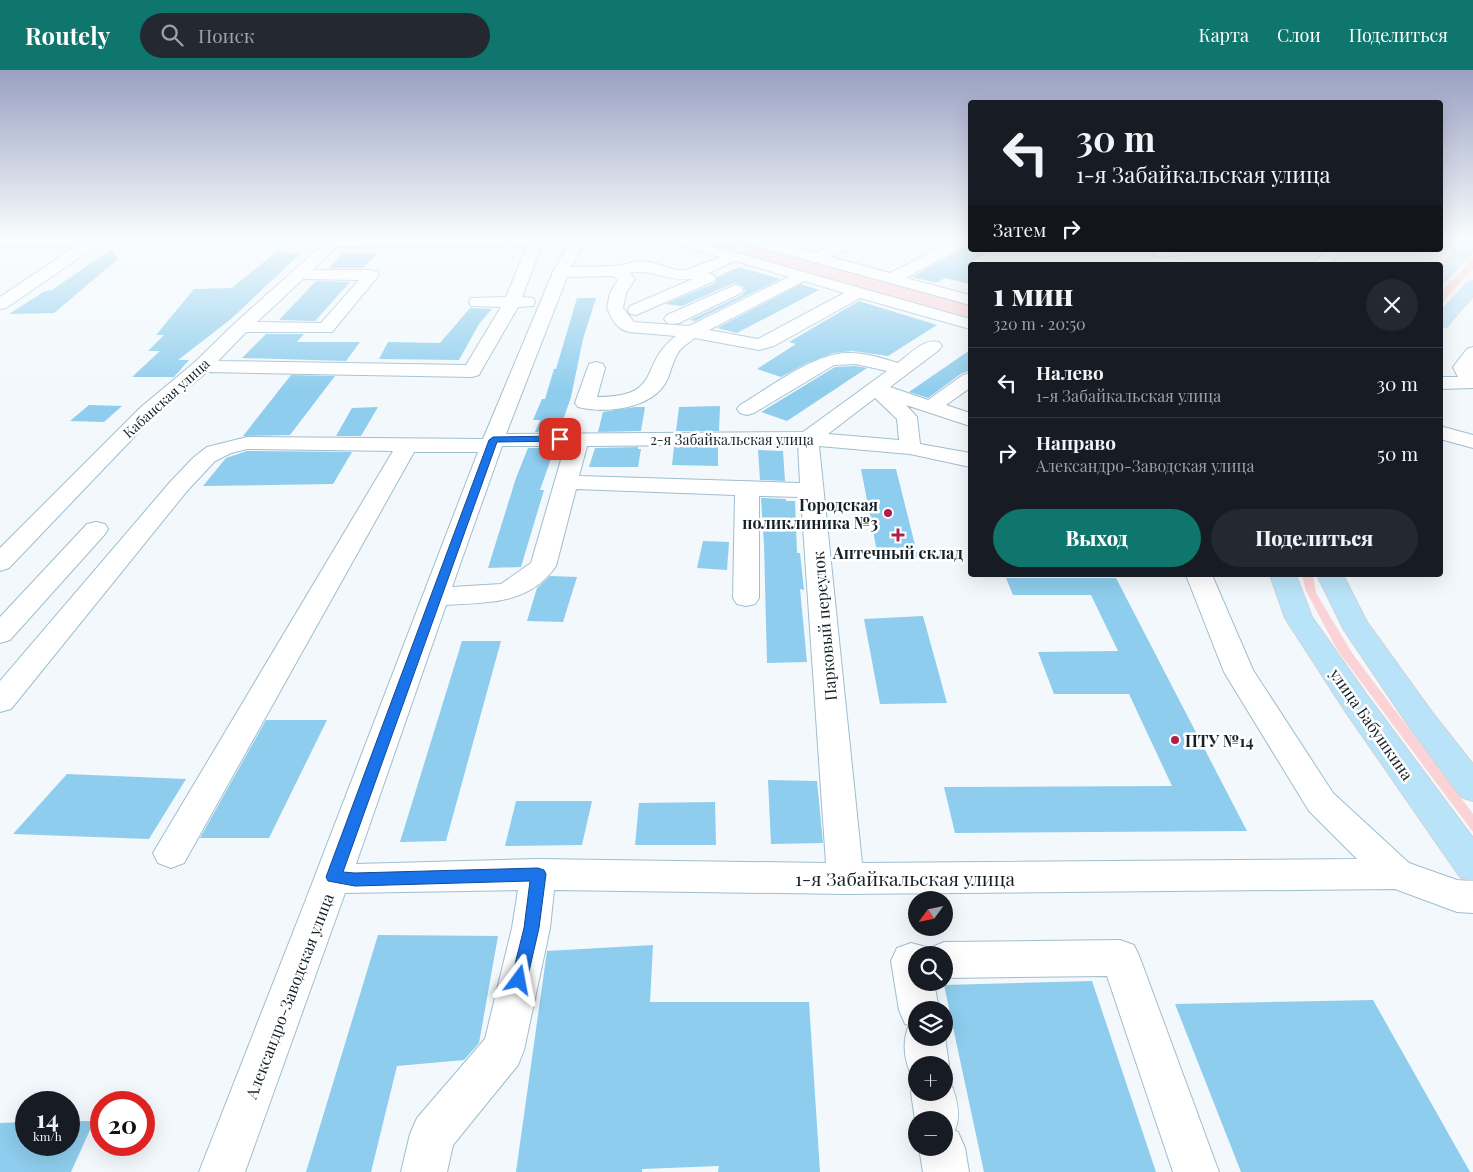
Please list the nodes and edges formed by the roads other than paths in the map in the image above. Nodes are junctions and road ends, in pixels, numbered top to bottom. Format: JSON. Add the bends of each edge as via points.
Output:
{"nodes":[{"id":1,"x":22,"y":289,"type":"edge"},
{"id":2,"x":281,"y":289,"type":"edge"},
{"id":3,"x":359,"y":289,"type":"edge"},
{"id":4,"x":517,"y":289,"type":"edge"},
{"id":5,"x":554,"y":289,"type":"edge"},
{"id":6,"x":620,"y":289,"type":"edge"},
{"id":7,"x":678,"y":289,"type":"edge"},
{"id":8,"x":736,"y":289,"type":"edge"},
{"id":9,"x":776,"y":289,"type":"edge"},
{"id":10,"x":849,"y":289,"type":"edge"},
{"id":11,"x":930,"y":289,"type":"edge"},
{"id":12,"x":1471,"y":291,"type":"edge"},
{"id":13,"x":858,"y":292,"type":"junction"},
{"id":14,"x":968,"y":299,"type":"edge"},
{"id":15,"x":478,"y":302,"type":"dead end"},
{"id":16,"x":512,"y":302,"type":"junction"},
{"id":17,"x":549,"y":302,"type":"junction"},
{"id":18,"x":0,"y":304,"type":"edge"},
{"id":19,"x":614,"y":308,"type":"junction"},
{"id":20,"x":636,"y":310,"type":"junction"},
{"id":21,"x":672,"y":319,"type":"junction"},
{"id":22,"x":1443,"y":320,"type":"edge"},
{"id":23,"x":968,"y":324,"type":"edge"},
{"id":24,"x":968,"y":325,"type":"edge"},
{"id":25,"x":240,"y":327,"type":"junction"},
{"id":26,"x":695,"y":330,"type":"junction"},
{"id":27,"x":951,"y":336,"type":"dead end"},
{"id":28,"x":933,"y":346,"type":"dead end"},
{"id":29,"x":1473,"y":353,"type":"edge"},
{"id":30,"x":202,"y":366,"type":"junction"},
{"id":31,"x":596,"y":368,"type":"dead end"},
{"id":32,"x":901,"y":369,"type":"junction"},
{"id":33,"x":1473,"y":377,"type":"edge"},
{"id":34,"x":968,"y":380,"type":"edge"},
{"id":35,"x":1473,"y":382,"type":"edge"},
{"id":36,"x":1443,"y":383,"type":"edge"},
{"id":37,"x":877,"y":389,"type":"junction"},
{"id":38,"x":931,"y":407,"type":"junction"},
{"id":39,"x":746,"y":409,"type":"dead end"},
{"id":40,"x":907,"y":419,"type":"junction"},
{"id":41,"x":968,"y":419,"type":"edge"},
{"id":42,"x":1443,"y":433,"type":"edge"},
{"id":43,"x":968,"y":437,"type":"edge"},
{"id":44,"x":808,"y":438,"type":"junction"},
{"id":45,"x":578,"y":439,"type":"junction"},
{"id":46,"x":1473,"y":442,"type":"edge"},
{"id":47,"x":492,"y":443,"type":"junction"},
{"id":48,"x":407,"y":445,"type":"junction"},
{"id":49,"x":910,"y":448,"type":"junction"},
{"id":50,"x":968,"y":460,"type":"edge"},
{"id":51,"x":568,"y":482,"type":"junction"},
{"id":52,"x":747,"y":489,"type":"junction"},
{"id":53,"x":812,"y":490,"type":"junction"},
{"id":54,"x":96,"y":529,"type":"dead end"},
{"id":55,"x":0,"y":563,"type":"edge"},
{"id":56,"x":1200,"y":577,"type":"edge"},
{"id":57,"x":1284,"y":577,"type":"edge"},
{"id":58,"x":1331,"y":577,"type":"edge"},
{"id":59,"x":435,"y":597,"type":"junction"},
{"id":60,"x":746,"y":598,"type":"dead end"},
{"id":61,"x":69,"y":619,"type":"junction"},
{"id":62,"x":7,"y":626,"type":"edge"},
{"id":63,"x":0,"y":701,"type":"edge"},
{"id":64,"x":1473,"y":788,"type":"edge"},
{"id":65,"x":171,"y":853,"type":"dead end"},
{"id":66,"x":1473,"y":866,"type":"edge"},
{"id":67,"x":538,"y":874,"type":"junction"},
{"id":68,"x":1396,"y":874,"type":"junction"},
{"id":69,"x":334,"y":877,"type":"junction"},
{"id":70,"x":845,"y":879,"type":"junction"},
{"id":71,"x":1473,"y":897,"type":"edge"},
{"id":72,"x":953,"y":960,"type":"edge"},
{"id":73,"x":943,"y":1156,"type":"edge"},
{"id":74,"x":222,"y":1172,"type":"edge"},
{"id":75,"x":424,"y":1172,"type":"edge"},
{"id":76,"x":946,"y":1172,"type":"edge"},
{"id":77,"x":1196,"y":1172,"type":"edge"}],
"edges":[{"from":1,"to":18,"type":"street"},
{"from":2,"to":25,"type":"street","name":"Кабанская улица"},
{"from":3,"to":25,"type":"street","via":[[326,328]]},
{"from":4,"to":16,"type":"street"},
{"from":5,"to":17,"type":"street","name":"Александро-Заводская улица"},
{"from":6,"to":19,"type":"street"},
{"from":7,"to":20,"type":"street"},
{"from":8,"to":21,"type":"street"},
{"from":9,"to":26,"type":"street"},
{"from":10,"to":13,"type":"street"},
{"from":11,"to":14,"type":"street"},
{"from":12,"to":22,"type":"main road"},
{"from":13,"to":23,"type":"street"},
{"from":13,"to":26,"type":"street","via":[[759,345]]},
{"from":15,"to":16,"type":"street"},
{"from":16,"to":17,"type":"street"},
{"from":16,"to":30,"type":"street","via":[[472,371]]},
{"from":17,"to":47,"type":"street","name":"Александро-Заводская улица"},
{"from":19,"to":20,"type":"street"},
{"from":19,"to":26,"type":"street","via":[[629,327]]},
{"from":20,"to":21,"type":"street"},
{"from":21,"to":26,"type":"street"},
{"from":24,"to":27,"type":"street"},
{"from":25,"to":30,"type":"street","name":"Кабанская улица"},
{"from":26,"to":31,"type":"street","via":[[670,350],[648,392],[619,403],[585,403]]},
{"from":28,"to":32,"type":"street"},
{"from":29,"to":33,"type":"street","via":[[1462,367]]},
{"from":30,"to":55,"type":"street","name":"Кабанская улица","via":[[148,411]]},
{"from":32,"to":37,"type":"street"},
{"from":32,"to":39,"type":"street","via":[[857,357],[828,361]]},
{"from":34,"to":38,"type":"street"},
{"from":35,"to":36,"type":"street"},
{"from":37,"to":38,"type":"street"},
{"from":37,"to":40,"type":"street"},
{"from":37,"to":44,"type":"street"},
{"from":38,"to":41,"type":"street"},
{"from":40,"to":43,"type":"street"},
{"from":40,"to":49,"type":"street"},
{"from":42,"to":46,"type":"street"},
{"from":44,"to":45,"type":"street","name":"2-я Забайкальская улица"},
{"from":44,"to":49,"type":"street","name":"2-я Забайкальская улица"},
{"from":44,"to":53,"type":"street","name":"Парковый переулок"},
{"from":45,"to":47,"type":"street","name":"2-я Забайкальская улица"},
{"from":45,"to":51,"type":"street"},
{"from":47,"to":48,"type":"street","name":"2-я Забайкальская улица"},
{"from":47,"to":59,"type":"street","name":"Александро-Заводская улица"},
{"from":48,"to":61,"type":"street","name":"2-я Забайкальская улица","via":[[247,443],[216,450],[179,486]]},
{"from":48,"to":65,"type":"street"},
{"from":49,"to":50,"type":"street","name":"2-я Забайкальская улица"},
{"from":51,"to":52,"type":"street"},
{"from":51,"to":59,"type":"street","via":[[543,566],[506,592]]},
{"from":52,"to":53,"type":"street"},
{"from":52,"to":60,"type":"street"},
{"from":53,"to":70,"type":"street","name":"Парковый переулок"},
{"from":54,"to":62,"type":"street"},
{"from":56,"to":68,"type":"street","via":[[1239,672],[1321,802]]},
{"from":57,"to":66,"type":"main road","name":"улица Бабушкина","via":[[1299,618],[1356,704]]},
{"from":58,"to":64,"type":"main road","via":[[1354,624]]},
{"from":59,"to":69,"type":"street","name":"Александро-Заводская улица"},
{"from":61,"to":62,"type":"street"},
{"from":61,"to":63,"type":"street","name":"2-я Забайкальская улица"},
{"from":67,"to":69,"type":"street","name":"1-я Забайкальская улица"},
{"from":67,"to":70,"type":"street","name":"1-я Забайкальская улица"},
{"from":67,"to":75,"type":"street","via":[[532,928],[502,1050],[433,1134]]},
{"from":68,"to":70,"type":"street","name":"1-я Забайкальская улица"},
{"from":68,"to":71,"type":"street","name":"1-я Забайкальская улица","via":[[1457,896]]},
{"from":69,"to":74,"type":"street","name":"Александро-Заводская улица"},
{"from":72,"to":77,"type":"street","via":[[1120,958]]},
{"from":73,"to":76,"type":"street"}]}
